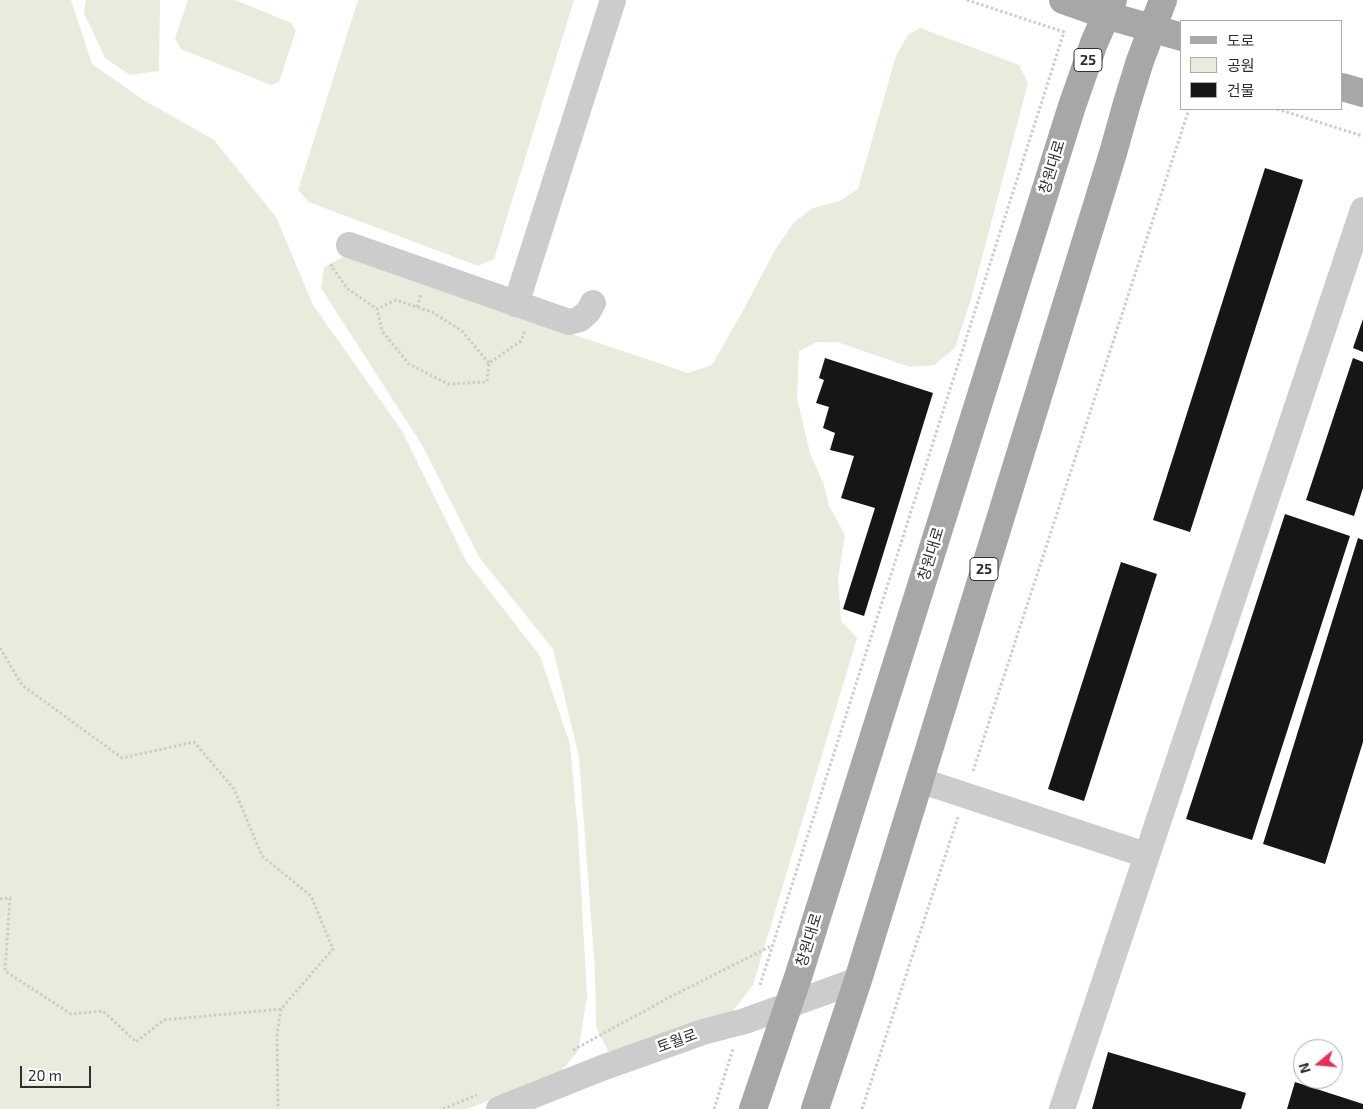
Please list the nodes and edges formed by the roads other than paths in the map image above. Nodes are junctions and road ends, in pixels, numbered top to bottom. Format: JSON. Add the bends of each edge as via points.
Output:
{"nodes":[{"id":1,"x":613,"y":0,"type":"edge"},
{"id":2,"x":1063,"y":0,"type":"edge"},
{"id":3,"x":1163,"y":0,"type":"edge"},
{"id":4,"x":1109,"y":7,"type":"edge"},
{"id":5,"x":1153,"y":29,"type":"junction"},
{"id":6,"x":1180,"y":36,"type":"edge"},
{"id":7,"x":1343,"y":87,"type":"edge"},
{"id":8,"x":1363,"y":93,"type":"edge"},
{"id":9,"x":1363,"y":210,"type":"edge"},
{"id":10,"x":349,"y":245,"type":"road end"},
{"id":11,"x":592,"y":303,"type":"dead end"},
{"id":12,"x":525,"y":308,"type":"junction"},
{"id":13,"x":919,"y":780,"type":"junction"},
{"id":14,"x":1146,"y":855,"type":"junction"},
{"id":15,"x":858,"y":980,"type":"junction"},
{"id":16,"x":788,"y":1005,"type":"junction"},
{"id":17,"x":490,"y":1102,"type":"edge"},
{"id":18,"x":753,"y":1109,"type":"edge"},
{"id":19,"x":815,"y":1109,"type":"edge"},
{"id":20,"x":1062,"y":1109,"type":"edge"}],
"edges":[{"from":1,"to":12,"type":"street"},
{"from":2,"to":4,"type":"main road"},
{"from":3,"to":5,"type":"main road","number":"25"},
{"from":4,"to":5,"type":"main road"},
{"from":4,"to":16,"type":"main road","name":"창원대로","number":"25","via":[[1072,106]]},
{"from":5,"to":6,"type":"main road"},
{"from":5,"to":13,"type":"main road","number":"25","via":[[1129,95]]},
{"from":7,"to":8,"type":"main road"},
{"from":9,"to":14,"type":"street"},
{"from":10,"to":12,"type":"street"},
{"from":11,"to":12,"type":"street","via":[[580,320],[569,322]]},
{"from":13,"to":14,"type":"street"},
{"from":13,"to":15,"type":"main road","number":"25"},
{"from":14,"to":20,"type":"street"},
{"from":15,"to":16,"type":"street","name":"토월로"},
{"from":15,"to":19,"type":"main road","number":"25"},
{"from":16,"to":17,"type":"street","name":"토월로"},
{"from":16,"to":18,"type":"main road","name":"창원대로","number":"25"}]}
